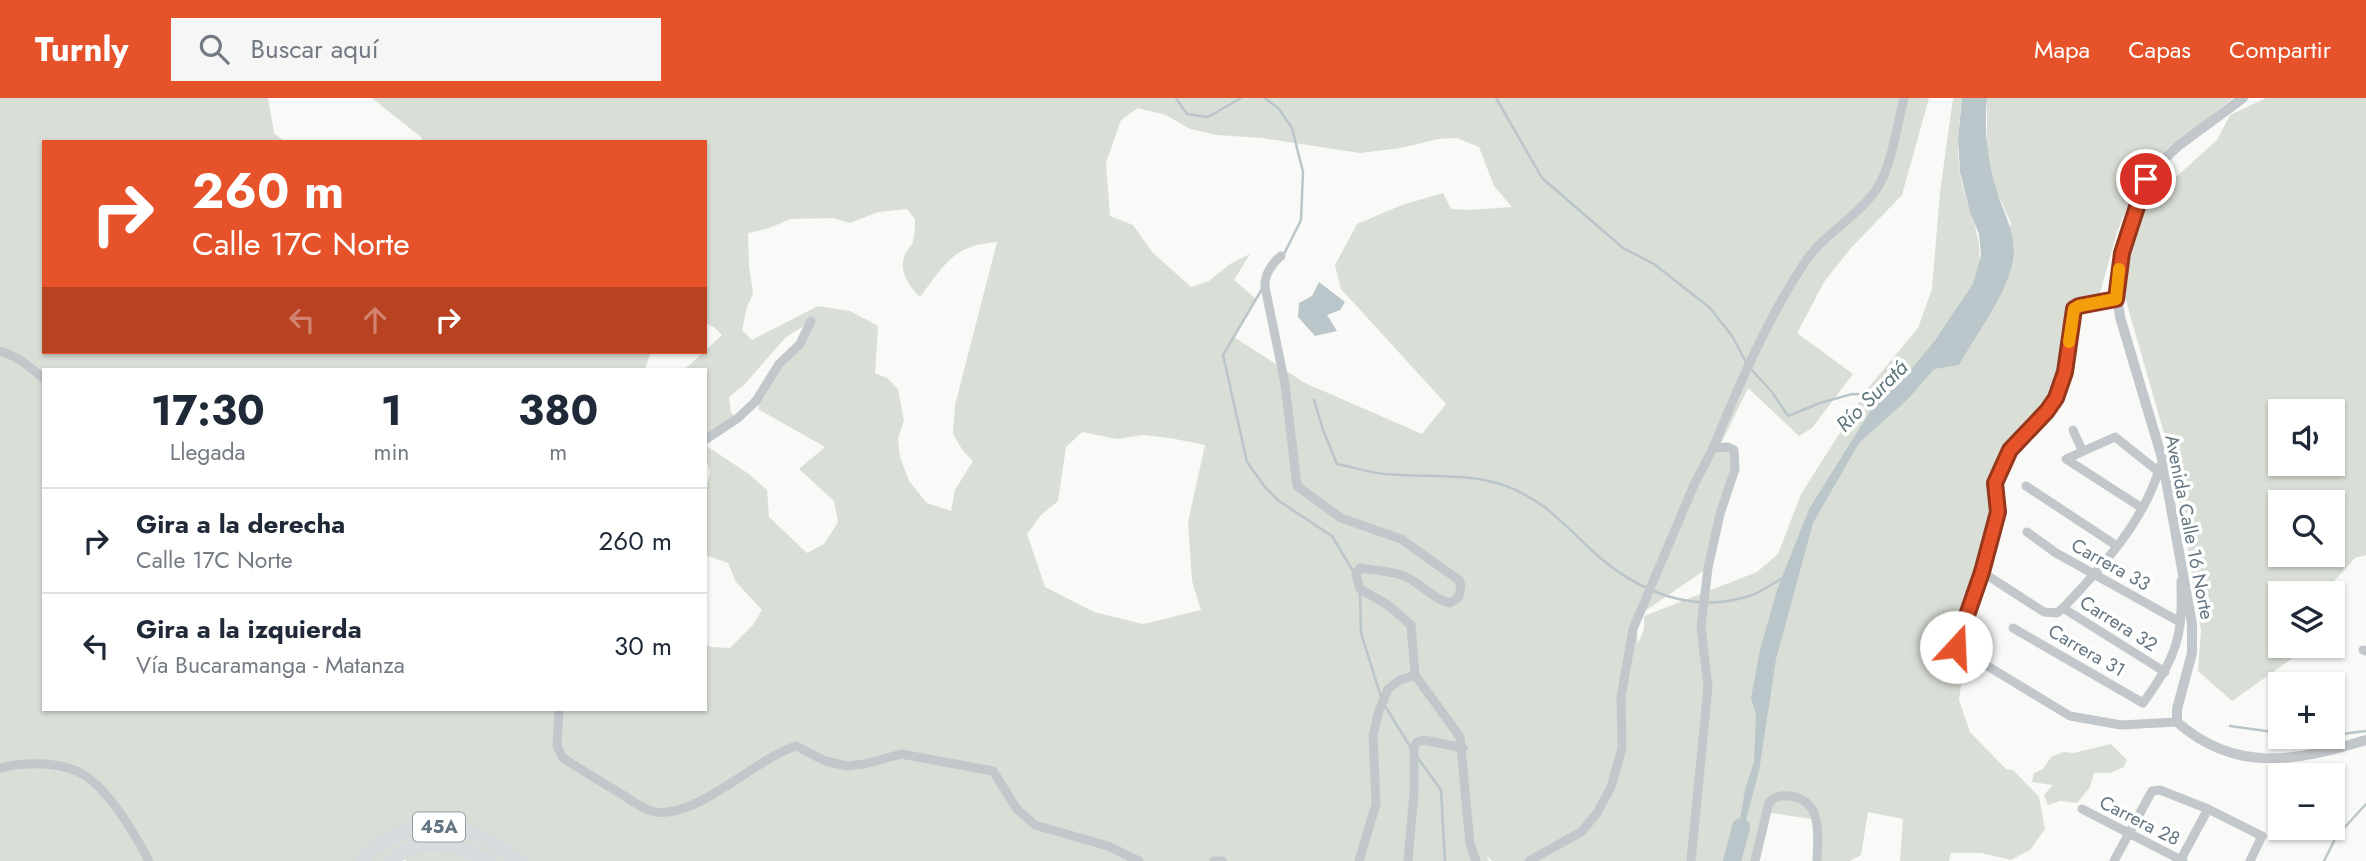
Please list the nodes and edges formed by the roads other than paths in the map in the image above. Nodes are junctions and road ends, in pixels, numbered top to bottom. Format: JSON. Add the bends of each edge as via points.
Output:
{"nodes":[{"id":1,"x":1904,"y":98,"type":"edge"},
{"id":2,"x":2243,"y":98,"type":"edge"},
{"id":3,"x":1281,"y":256,"type":"dead end"},
{"id":4,"x":2116,"y":299,"type":"junction"},
{"id":5,"x":811,"y":321,"type":"dead end"},
{"id":6,"x":0,"y":351,"type":"edge"},
{"id":7,"x":42,"y":377,"type":"edge"},
{"id":8,"x":2073,"y":430,"type":"dead end"},
{"id":9,"x":707,"y":439,"type":"edge"},
{"id":10,"x":1713,"y":448,"type":"junction"},
{"id":11,"x":2082,"y":450,"type":"junction"},
{"id":12,"x":2162,"y":458,"type":"junction"},
{"id":13,"x":2158,"y":472,"type":"junction"},
{"id":14,"x":2026,"y":486,"type":"dead end"},
{"id":15,"x":2142,"y":508,"type":"junction"},
{"id":16,"x":2027,"y":532,"type":"dead end"},
{"id":17,"x":2117,"y":546,"type":"junction"},
{"id":18,"x":2183,"y":562,"type":"junction"},
{"id":19,"x":1982,"y":572,"type":"junction"},
{"id":20,"x":2095,"y":575,"type":"junction"},
{"id":21,"x":2063,"y":608,"type":"junction"},
{"id":22,"x":2180,"y":622,"type":"junction"},
{"id":23,"x":2013,"y":628,"type":"dead end"},
{"id":24,"x":2165,"y":672,"type":"junction"},
{"id":25,"x":1415,"y":675,"type":"junction"},
{"id":26,"x":559,"y":711,"type":"edge"},
{"id":27,"x":2177,"y":722,"type":"junction"},
{"id":28,"x":2366,"y":740,"type":"edge"},
{"id":29,"x":1463,"y":748,"type":"junction"},
{"id":30,"x":0,"y":768,"type":"edge"},
{"id":31,"x":2082,"y":809,"type":"dead end"},
{"id":32,"x":2208,"y":809,"type":"junction"},
{"id":33,"x":2129,"y":834,"type":"junction"},
{"id":34,"x":149,"y":861,"type":"edge"},
{"id":35,"x":361,"y":861,"type":"edge"},
{"id":36,"x":390,"y":861,"type":"edge"},
{"id":37,"x":489,"y":861,"type":"edge"},
{"id":38,"x":521,"y":861,"type":"edge"},
{"id":39,"x":1139,"y":861,"type":"edge"},
{"id":40,"x":1214,"y":861,"type":"edge"},
{"id":41,"x":1222,"y":861,"type":"edge"},
{"id":42,"x":1359,"y":861,"type":"edge"},
{"id":43,"x":1408,"y":861,"type":"edge"},
{"id":44,"x":1476,"y":861,"type":"edge"},
{"id":45,"x":1529,"y":861,"type":"edge"},
{"id":46,"x":1691,"y":861,"type":"edge"},
{"id":47,"x":1755,"y":861,"type":"edge"},
{"id":48,"x":1817,"y":861,"type":"edge"},
{"id":49,"x":2114,"y":861,"type":"edge"},
{"id":50,"x":2181,"y":861,"type":"edge"},
{"id":51,"x":2250,"y":861,"type":"edge"}],
"edges":[{"from":1,"to":10,"type":"street","via":[[1880,182],[1807,259],[1789,287],[1738,386]]},
{"from":2,"to":4,"type":"street","via":[[2178,146],[2146,179],[2122,253]]},
{"from":3,"to":25,"type":"street","via":[[1265,284],[1285,384],[1297,486],[1340,519],[1401,539],[1461,585],[1459,597],[1450,603],[1395,572],[1360,568],[1356,575],[1360,589],[1411,625]]},
{"from":4,"to":12,"type":"street","name":"Avenida Calle 16 Norte"},
{"from":4,"to":19,"type":"street","via":[[2074,309],[2065,372],[2056,398],[2010,450],[1995,483],[1998,512]]},
{"from":5,"to":9,"type":"street","via":[[800,344],[779,364],[756,401]]},
{"from":6,"to":7,"type":"street","via":[[12,354]]},
{"from":8,"to":11,"type":"street"},
{"from":10,"to":45,"type":"street","via":[[1633,629],[1621,697],[1622,748],[1611,787],[1581,832]]},
{"from":10,"to":46,"type":"street","via":[[1732,448],[1735,465],[1708,568],[1701,627],[1709,687]]},
{"from":11,"to":13,"type":"street","via":[[2115,437]]},
{"from":11,"to":15,"type":"street","via":[[2066,459]]},
{"from":12,"to":13,"type":"street"},
{"from":12,"to":18,"type":"street","name":"Avenida Calle 16 Norte"},
{"from":13,"to":15,"type":"street"},
{"from":14,"to":17,"type":"street"},
{"from":15,"to":17,"type":"street"},
{"from":16,"to":20,"type":"street","name":"Carrera 33"},
{"from":17,"to":20,"type":"street"},
{"from":18,"to":22,"type":"street"},
{"from":18,"to":27,"type":"street","name":"Avenida Calle 16 Norte","via":[[2193,639]]},
{"from":19,"to":21,"type":"street","name":"Carrera 32","via":[[2043,612],[2057,613]]},
{"from":19,"to":27,"type":"street","via":[[1956,647],[2070,716],[2121,724]]},
{"from":20,"to":21,"type":"street"},
{"from":20,"to":22,"type":"street","name":"Carrera 33"},
{"from":21,"to":24,"type":"street","name":"Carrera 32"},
{"from":22,"to":24,"type":"street"},
{"from":23,"to":24,"type":"street","name":"Carrera 31","via":[[2143,703]]},
{"from":25,"to":29,"type":"street","via":[[1460,737]]},
{"from":25,"to":42,"type":"street","via":[[1388,690],[1378,714],[1373,736],[1376,804]]},
{"from":26,"to":39,"type":"street","via":[[557,746],[563,758],[652,811],[676,811],[701,801],[796,746],[847,766],[906,754],[993,771],[1017,809],[1035,825],[1108,846]]},
{"from":27,"to":28,"type":"street","via":[[2194,737],[2243,757],[2324,753]]},
{"from":29,"to":43,"type":"street","via":[[1417,741]]},
{"from":29,"to":44,"type":"street","via":[[1469,844]]},
{"from":30,"to":34,"type":"street","via":[[53,765],[84,775],[109,799]]},
{"from":31,"to":33,"type":"street","name":"Carrera 28"},
{"from":32,"to":33,"type":"street","via":[[2152,791]]},
{"from":32,"to":50,"type":"street"},
{"from":32,"to":51,"type":"street","via":[[2262,836]]},
{"from":33,"to":49,"type":"street"},
{"from":33,"to":50,"type":"street","name":"Carrera 28"},
{"from":35,"to":38,"type":"highway","number":"45A","via":[[375,846],[398,833],[425,826],[465,831]]},
{"from":36,"to":37,"type":"highway","number":"45A","via":[[400,853],[435,844],[458,847]]},
{"from":40,"to":41,"type":"street"},
{"from":47,"to":48,"type":"street","via":[[1765,811],[1776,796],[1795,797],[1811,806],[1817,820]]}]}
